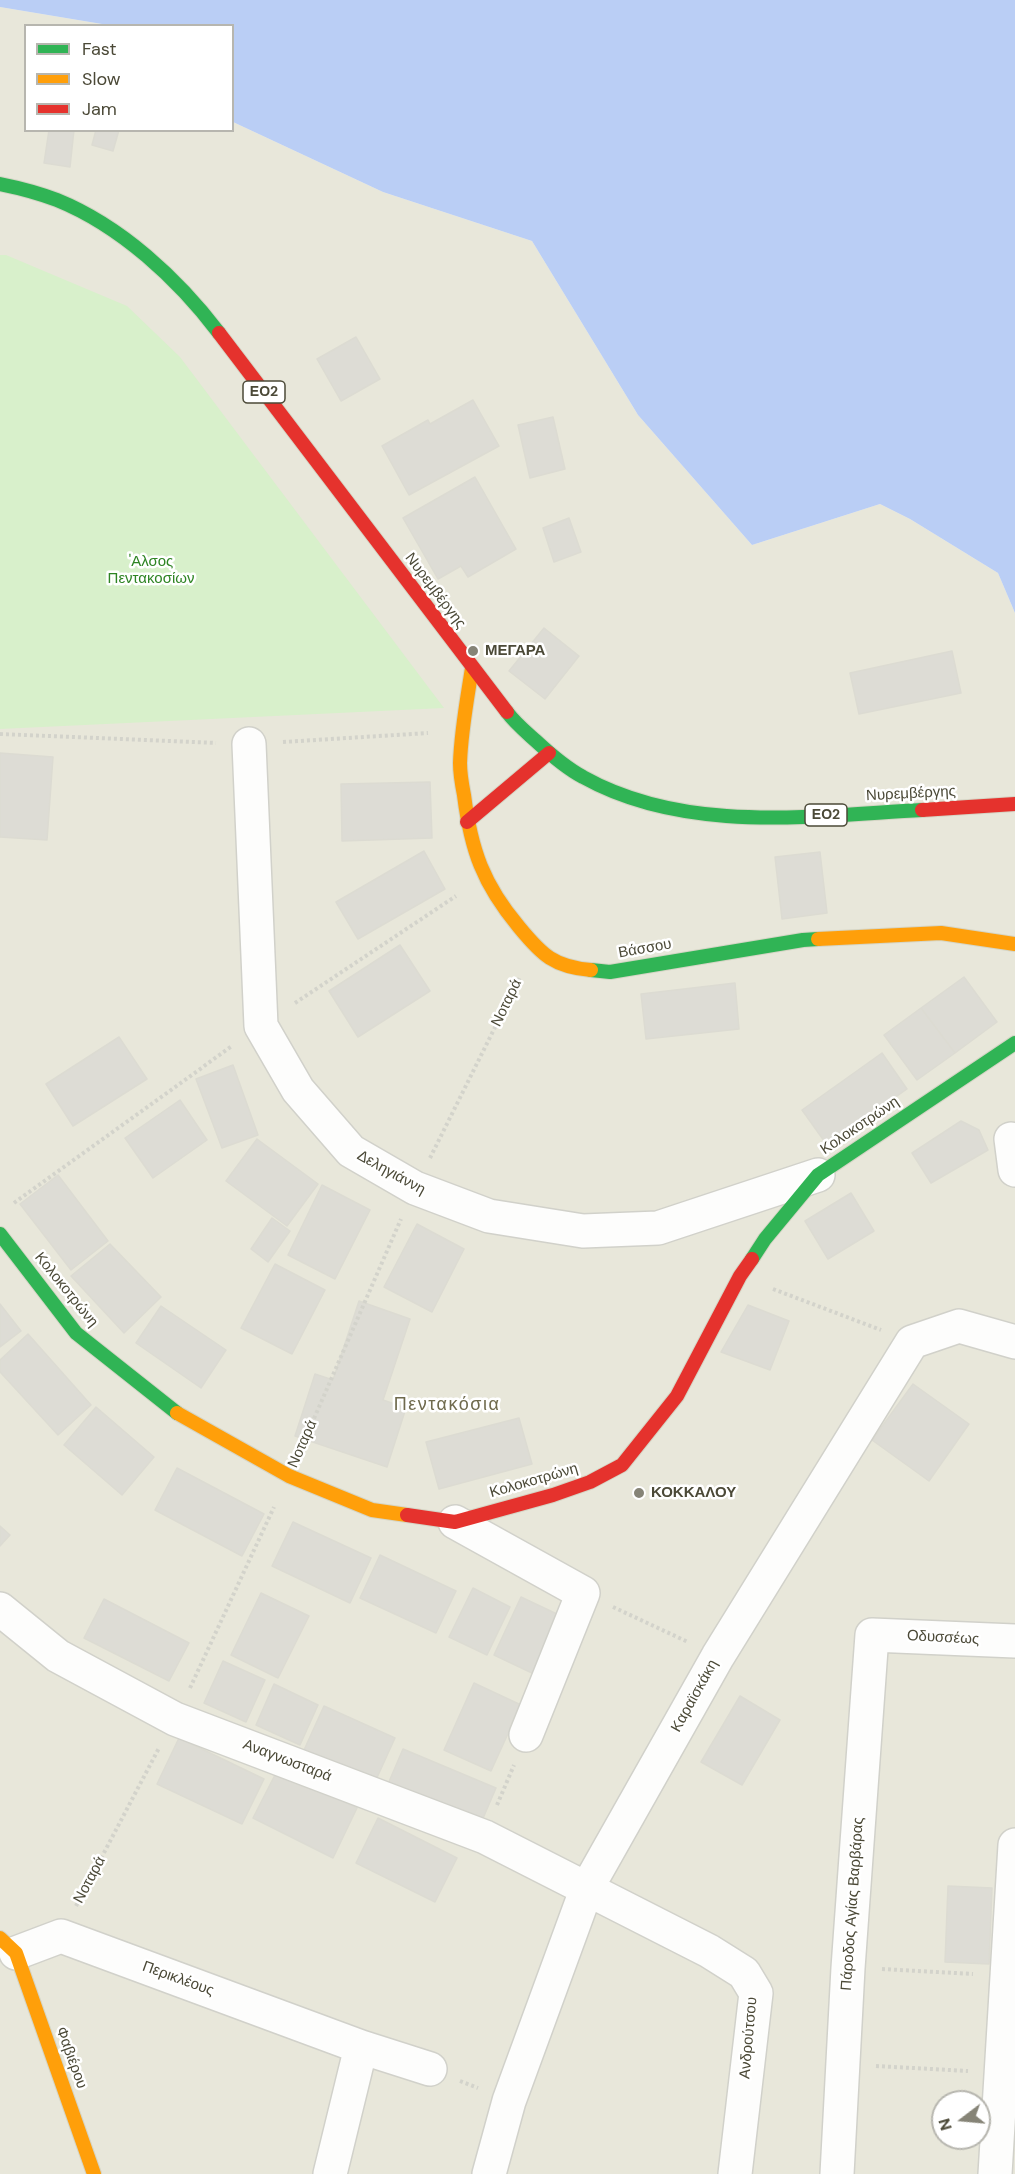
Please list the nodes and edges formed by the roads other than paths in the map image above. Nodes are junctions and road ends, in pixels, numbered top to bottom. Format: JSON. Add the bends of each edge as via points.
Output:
{"nodes":[{"id":1,"x":0,"y":184,"type":"edge"},
{"id":2,"x":472,"y":668,"type":"junction"},
{"id":3,"x":249,"y":744,"type":"dead end"},
{"id":4,"x":549,"y":753,"type":"junction"},
{"id":5,"x":1015,"y":804,"type":"edge"},
{"id":6,"x":467,"y":822,"type":"junction"},
{"id":7,"x":1015,"y":944,"type":"edge"},
{"id":8,"x":1015,"y":1043,"type":"edge"},
{"id":9,"x":818,"y":1174,"type":"junction"},
{"id":10,"x":0,"y":1234,"type":"edge"},
{"id":11,"x":1015,"y":1342,"type":"edge"},
{"id":12,"x":455,"y":1522,"type":"junction"},
{"id":13,"x":0,"y":1609,"type":"edge"},
{"id":14,"x":872,"y":1635,"type":"joint"},
{"id":15,"x":1015,"y":1641,"type":"edge"},
{"id":16,"x":525,"y":1735,"type":"road end"},
{"id":17,"x":1015,"y":1845,"type":"edge"},
{"id":18,"x":587,"y":1888,"type":"junction"},
{"id":19,"x":8,"y":1945,"type":"edge"},
{"id":20,"x":361,"y":2047,"type":"junction"},
{"id":21,"x":430,"y":2069,"type":"road end"},
{"id":22,"x":94,"y":2174,"type":"edge"},
{"id":23,"x":330,"y":2174,"type":"edge"},
{"id":24,"x":489,"y":2174,"type":"edge"},
{"id":25,"x":735,"y":2174,"type":"edge"},
{"id":26,"x":837,"y":2174,"type":"edge"},
{"id":27,"x":994,"y":2174,"type":"edge"}],
"edges":[{"from":1,"to":2,"type":"street","name":"Νυρεμβέργης","number":"ΕΟ2","via":[[55,199],[91,217],[125,238],[165,272],[201,309]]},
{"from":2,"to":4,"type":"street","name":"Νυρεμβέργης","number":"ΕΟ2","via":[[510,717]]},
{"from":2,"to":6,"type":"street","name":"Βάσσου","via":[[460,766]]},
{"from":3,"to":9,"type":"street","name":"Δεληγιάννη","via":[[261,1026],[298,1090],[351,1151],[415,1188],[489,1216],[583,1231],[658,1228]]},
{"from":4,"to":5,"type":"street","name":"Νυρεμβέργης","number":"ΕΟ2","via":[[582,777],[638,801],[711,815],[802,817]]},
{"from":4,"to":6,"type":"street"},
{"from":6,"to":7,"type":"street","name":"Βάσσου","via":[[485,877],[510,916],[535,946],[569,968],[610,972],[803,939],[941,933]]},
{"from":8,"to":9,"type":"street","name":"Κολοκοτρώνη"},
{"from":9,"to":12,"type":"street","name":"Κολοκοτρώνη","via":[[740,1276],[677,1396],[622,1465],[553,1495]]},
{"from":10,"to":12,"type":"street","name":"Κολοκοτρώνη","via":[[76,1333],[176,1413],[289,1476],[372,1509]]},
{"from":11,"to":18,"type":"street","name":"Καραϊσκάκη","via":[[959,1326],[912,1342],[718,1656]]},
{"from":12,"to":16,"type":"street","via":[[583,1593]]},
{"from":13,"to":18,"type":"street","name":"Αναγνωσταρά","via":[[58,1656],[175,1719],[485,1837]]},
{"from":14,"to":15,"type":"street","name":"Οδυσσέως"},
{"from":14,"to":26,"type":"street","name":"Πάροδος Αγίας Βαρβάρας"},
{"from":17,"to":27,"type":"street"},
{"from":18,"to":24,"type":"street","name":"Καραϊσκάκη","via":[[509,2101]]},
{"from":18,"to":25,"type":"street","name":"Ανδρούτσου","via":[[709,1951],[744,1973],[756,1993]]},
{"from":19,"to":20,"type":"street","name":"Περικλέους","via":[[61,1936]]},
{"from":19,"to":22,"type":"street","name":"Φαβιέρου"},
{"from":20,"to":21,"type":"street","name":"Περικλέους"},
{"from":20,"to":23,"type":"street"}]}
